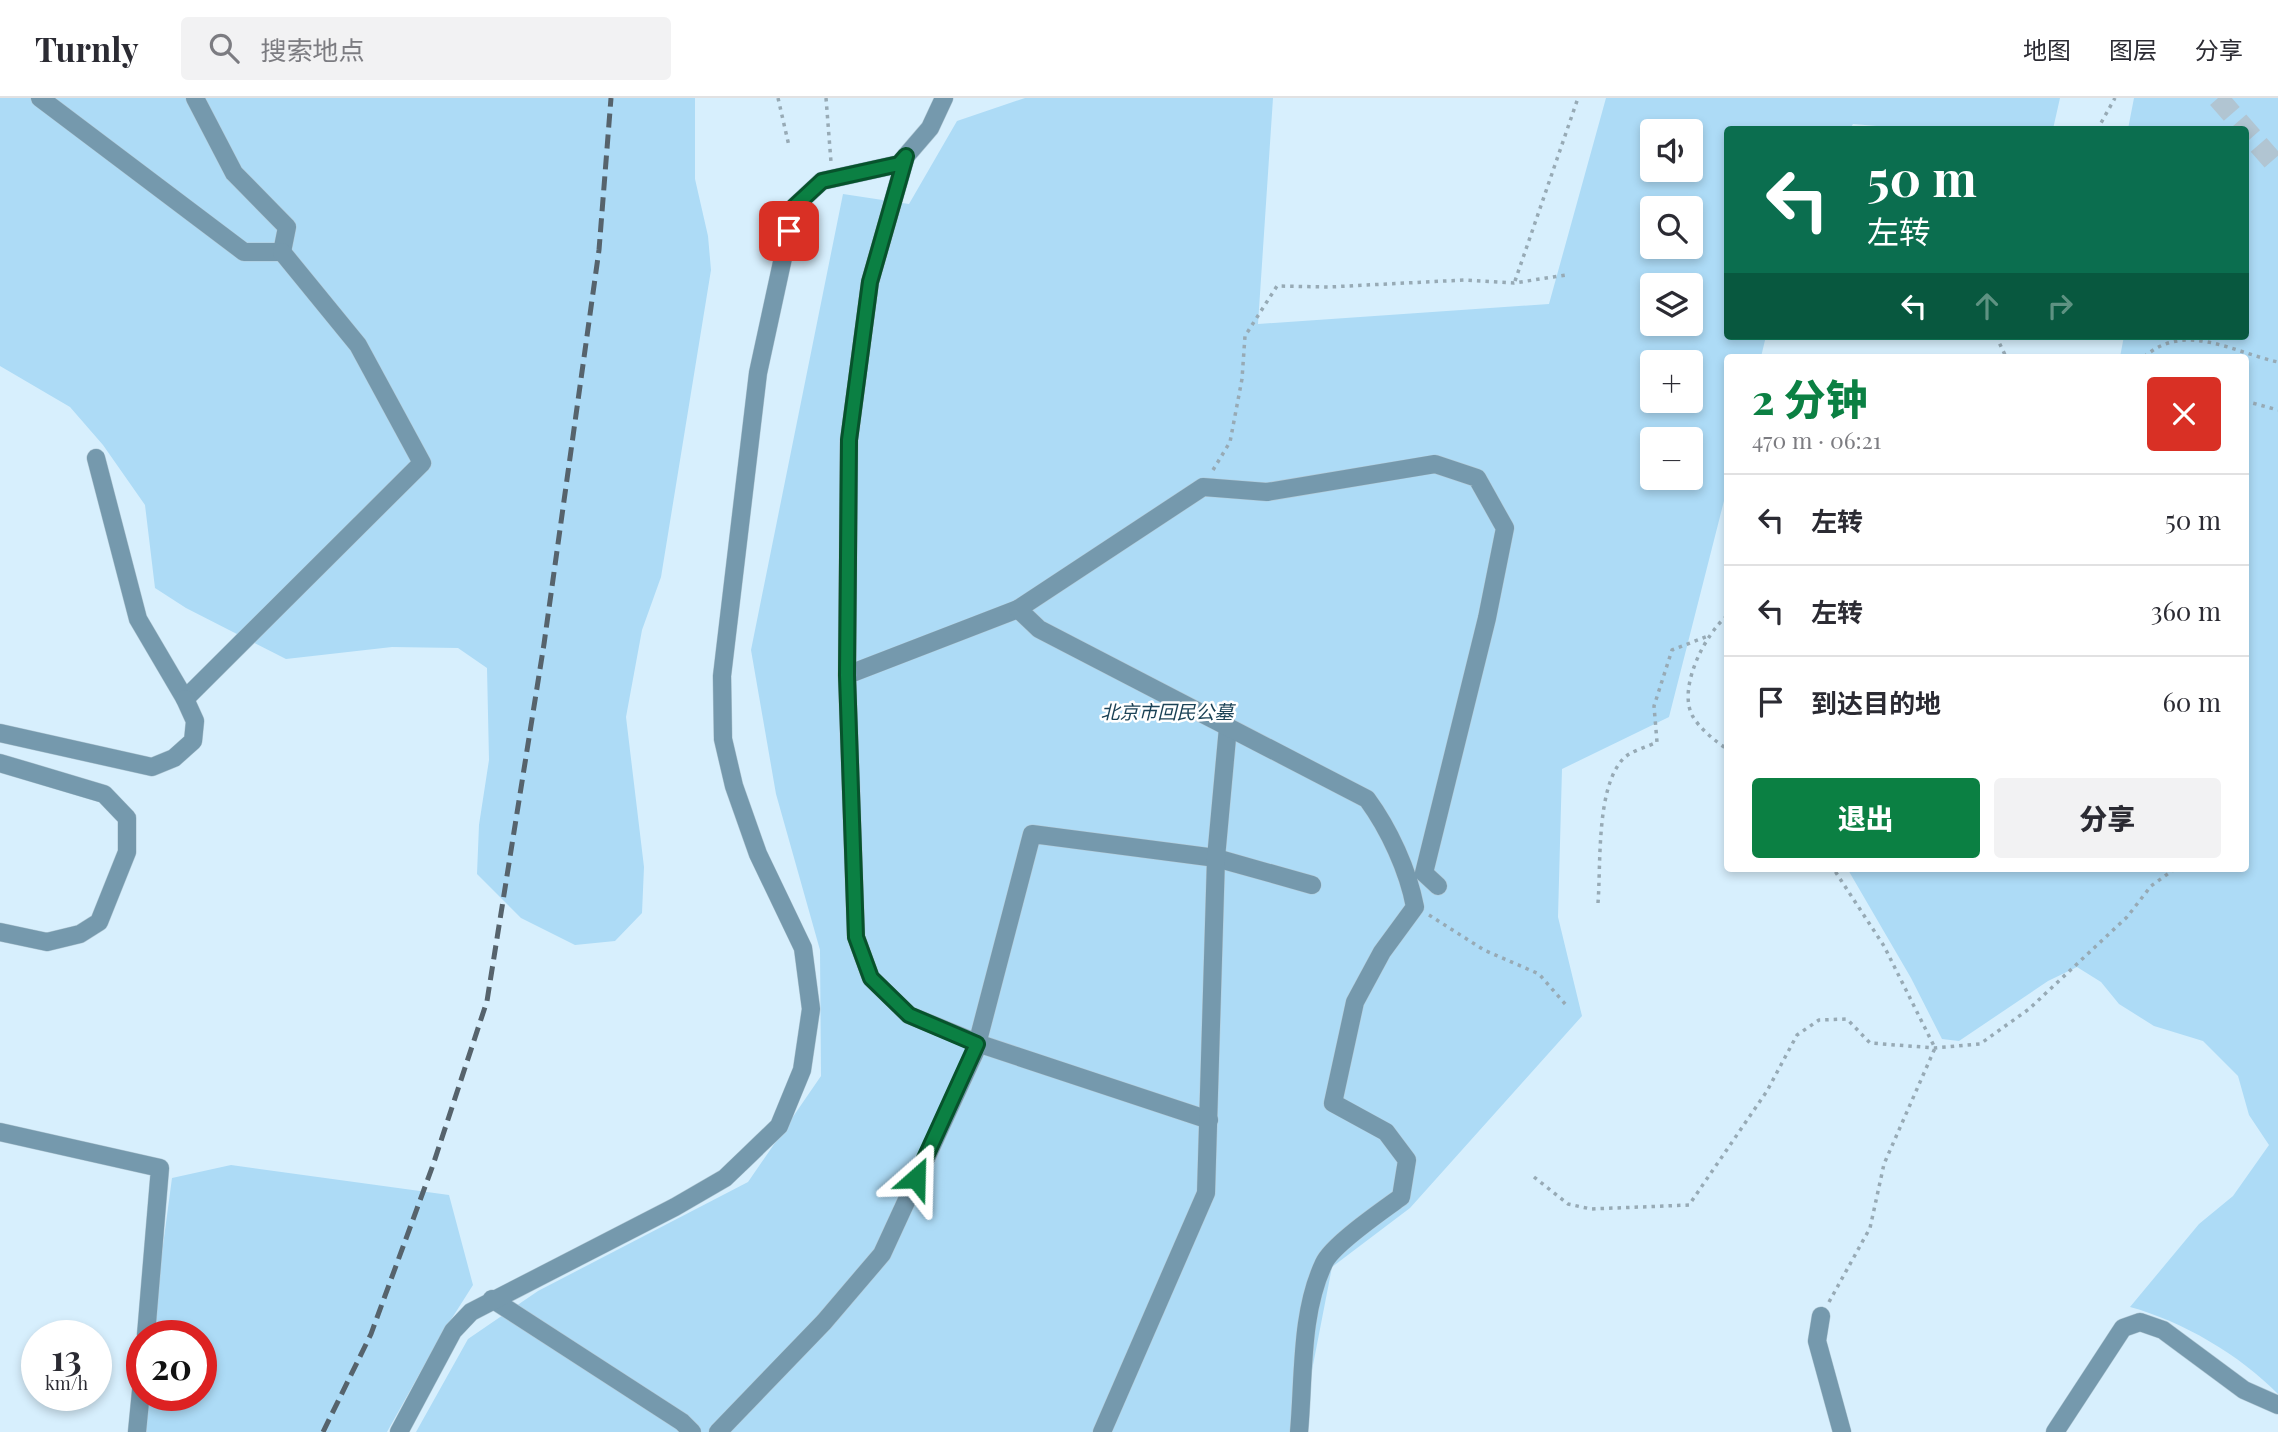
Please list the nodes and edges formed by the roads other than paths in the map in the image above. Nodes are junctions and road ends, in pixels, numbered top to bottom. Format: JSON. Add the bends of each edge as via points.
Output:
{"nodes":[{"id":1,"x":40,"y":98,"type":"edge"},
{"id":2,"x":195,"y":98,"type":"edge"},
{"id":3,"x":944,"y":98,"type":"edge"},
{"id":4,"x":906,"y":156,"type":"junction"},
{"id":5,"x":282,"y":252,"type":"junction"},
{"id":6,"x":96,"y":458,"type":"dead end"},
{"id":7,"x":1018,"y":609,"type":"junction"},
{"id":8,"x":847,"y":675,"type":"junction"},
{"id":9,"x":185,"y":699,"type":"junction"},
{"id":10,"x":1228,"y":727,"type":"junction"},
{"id":11,"x":0,"y":733,"type":"edge"},
{"id":12,"x":0,"y":763,"type":"edge"},
{"id":13,"x":1216,"y":858,"type":"junction"},
{"id":14,"x":1311,"y":885,"type":"dead end"},
{"id":15,"x":1437,"y":886,"type":"dead end"},
{"id":16,"x":0,"y":932,"type":"edge"},
{"id":17,"x":977,"y":1044,"type":"junction"},
{"id":18,"x":1209,"y":1119,"type":"junction"},
{"id":19,"x":0,"y":1132,"type":"edge"},
{"id":20,"x":492,"y":1299,"type":"junction"},
{"id":21,"x":1821,"y":1316,"type":"road end"},
{"id":22,"x":147,"y":1320,"type":"edge"},
{"id":23,"x":2278,"y":1405,"type":"edge"},
{"id":24,"x":139,"y":1411,"type":"edge"},
{"id":25,"x":137,"y":1432,"type":"edge"},
{"id":26,"x":399,"y":1432,"type":"edge"},
{"id":27,"x":692,"y":1432,"type":"edge"},
{"id":28,"x":718,"y":1432,"type":"edge"},
{"id":29,"x":1102,"y":1432,"type":"edge"},
{"id":30,"x":1299,"y":1432,"type":"edge"},
{"id":31,"x":1842,"y":1432,"type":"edge"},
{"id":32,"x":2055,"y":1432,"type":"edge"}],
"edges":[{"from":1,"to":5,"type":"street","via":[[244,251]]},
{"from":2,"to":5,"type":"street","via":[[234,173],[287,227]]},
{"from":3,"to":4,"type":"street","via":[[930,128]]},
{"from":4,"to":8,"type":"street","via":[[870,282],[849,440]]},
{"from":4,"to":20,"type":"street","via":[[899,164],[822,181],[794,207],[758,373],[722,676],[723,738],[734,786],[758,854],[803,948],[811,1009],[802,1070],[779,1126],[725,1178]]},
{"from":5,"to":9,"type":"street","via":[[358,345],[422,463]]},
{"from":6,"to":9,"type":"street","via":[[138,619]]},
{"from":7,"to":8,"type":"street"},
{"from":7,"to":10,"type":"street","via":[[1038,629]]},
{"from":7,"to":15,"type":"street","via":[[1203,487],[1267,492],[1435,464],[1477,478],[1505,528],[1424,873]]},
{"from":8,"to":17,"type":"street","via":[[856,937],[871,978],[909,1015]]},
{"from":9,"to":11,"type":"street","via":[[195,721],[193,741],[174,758],[152,767]]},
{"from":10,"to":13,"type":"street"},
{"from":10,"to":30,"type":"street","via":[[1367,799],[1381,818],[1415,907],[1382,952],[1355,1002],[1333,1103],[1386,1132],[1408,1160],[1401,1197],[1324,1261],[1309,1311]]},
{"from":12,"to":16,"type":"street","via":[[104,794],[127,818],[128,852],[99,922],[80,934],[47,942]]},
{"from":13,"to":14,"type":"street"},
{"from":13,"to":17,"type":"street","via":[[1032,834]]},
{"from":13,"to":18,"type":"street"},
{"from":17,"to":18,"type":"street"},
{"from":17,"to":28,"type":"street","via":[[881,1254],[824,1322]]},
{"from":18,"to":29,"type":"street","via":[[1206,1193]]},
{"from":19,"to":22,"type":"street","via":[[160,1168]]},
{"from":20,"to":26,"type":"street","via":[[453,1331]]},
{"from":20,"to":27,"type":"street"},
{"from":21,"to":31,"type":"street","via":[[1817,1341]]},
{"from":23,"to":32,"type":"street","via":[[2244,1390],[2163,1330],[2140,1322],[2123,1328]]},
{"from":24,"to":25,"type":"street"}]}
